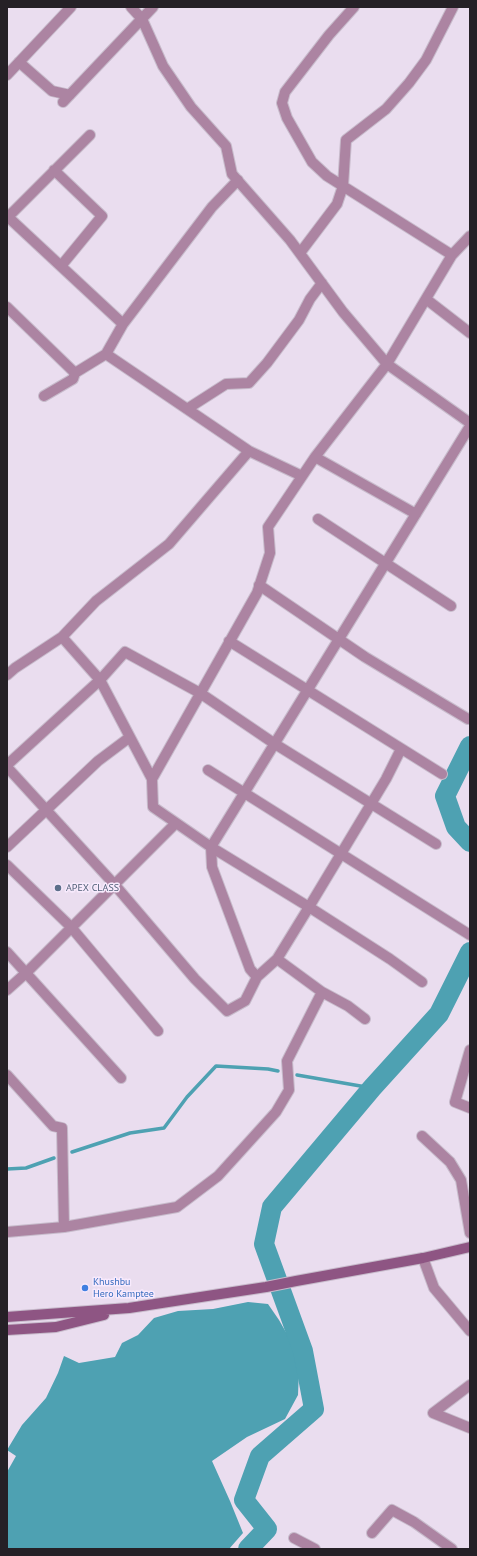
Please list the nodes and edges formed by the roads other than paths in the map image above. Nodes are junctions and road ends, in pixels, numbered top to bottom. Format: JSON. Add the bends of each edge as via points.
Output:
{"nodes":[{"id":1,"x":71,"y":7,"type":"edge"},
{"id":2,"x":131,"y":7,"type":"edge"},
{"id":3,"x":153,"y":7,"type":"edge"},
{"id":4,"x":354,"y":7,"type":"edge"},
{"id":5,"x":453,"y":7,"type":"edge"},
{"id":6,"x":142,"y":19,"type":"junction"},
{"id":7,"x":19,"y":62,"type":"junction"},
{"id":8,"x":7,"y":75,"type":"edge"},
{"id":9,"x":90,"y":135,"type":"dead end"},
{"id":10,"x":54,"y":170,"type":"junction"},
{"id":11,"x":238,"y":180,"type":"junction"},
{"id":12,"x":343,"y":186,"type":"junction"},
{"id":13,"x":7,"y":217,"type":"edge"},
{"id":14,"x":470,"y":236,"type":"edge"},
{"id":15,"x":300,"y":254,"type":"junction"},
{"id":16,"x":452,"y":255,"type":"junction"},
{"id":17,"x":61,"y":266,"type":"junction"},
{"id":18,"x":322,"y":283,"type":"junction"},
{"id":19,"x":426,"y":299,"type":"junction"},
{"id":20,"x":7,"y":307,"type":"edge"},
{"id":21,"x":123,"y":324,"type":"junction"},
{"id":22,"x":470,"y":333,"type":"edge"},
{"id":23,"x":106,"y":354,"type":"junction"},
{"id":24,"x":387,"y":364,"type":"junction"},
{"id":25,"x":75,"y":373,"type":"junction"},
{"id":26,"x":44,"y":396,"type":"dead end"},
{"id":27,"x":187,"y":409,"type":"junction"},
{"id":28,"x":470,"y":423,"type":"edge"},
{"id":29,"x":470,"y":426,"type":"edge"},
{"id":30,"x":249,"y":451,"type":"junction"},
{"id":31,"x":315,"y":457,"type":"junction"},
{"id":32,"x":302,"y":476,"type":"junction"},
{"id":33,"x":416,"y":514,"type":"junction"},
{"id":34,"x":318,"y":519,"type":"dead end"},
{"id":35,"x":386,"y":563,"type":"junction"},
{"id":36,"x":259,"y":585,"type":"junction"},
{"id":37,"x":451,"y":606,"type":"dead end"},
{"id":38,"x":62,"y":638,"type":"junction"},
{"id":39,"x":339,"y":640,"type":"junction"},
{"id":40,"x":229,"y":641,"type":"junction"},
{"id":41,"x":7,"y":675,"type":"edge"},
{"id":42,"x":100,"y":680,"type":"junction"},
{"id":43,"x":308,"y":690,"type":"junction"},
{"id":44,"x":200,"y":693,"type":"junction"},
{"id":45,"x":468,"y":719,"type":"dead end"},
{"id":46,"x":130,"y":737,"type":"junction"},
{"id":47,"x":275,"y":744,"type":"junction"},
{"id":48,"x":401,"y":749,"type":"junction"},
{"id":49,"x":7,"y":766,"type":"edge"},
{"id":50,"x":208,"y":770,"type":"dead end"},
{"id":51,"x":442,"y":774,"type":"dead end"},
{"id":52,"x":152,"y":779,"type":"junction"},
{"id":53,"x":244,"y":794,"type":"junction"},
{"id":54,"x":372,"y":803,"type":"junction"},
{"id":55,"x":46,"y":810,"type":"junction"},
{"id":56,"x":176,"y":823,"type":"junction"},
{"id":57,"x":436,"y":844,"type":"dead end"},
{"id":58,"x":7,"y":847,"type":"edge"},
{"id":59,"x":212,"y":847,"type":"junction"},
{"id":60,"x":341,"y":855,"type":"junction"},
{"id":61,"x":7,"y":865,"type":"edge"},
{"id":62,"x":114,"y":884,"type":"junction"},
{"id":63,"x":310,"y":908,"type":"junction"},
{"id":64,"x":71,"y":927,"type":"junction"},
{"id":65,"x":470,"y":935,"type":"edge"},
{"id":66,"x":7,"y":952,"type":"edge"},
{"id":67,"x":277,"y":959,"type":"junction"},
{"id":68,"x":26,"y":973,"type":"junction"},
{"id":69,"x":257,"y":977,"type":"junction"},
{"id":70,"x":422,"y":982,"type":"dead end"},
{"id":71,"x":7,"y":990,"type":"edge"},
{"id":72,"x":322,"y":992,"type":"junction"},
{"id":73,"x":365,"y":1019,"type":"dead end"},
{"id":74,"x":158,"y":1030,"type":"dead end"},
{"id":75,"x":470,"y":1050,"type":"edge"},
{"id":76,"x":121,"y":1078,"type":"dead end"},
{"id":77,"x":8,"y":1079,"type":"edge"},
{"id":78,"x":470,"y":1108,"type":"edge"},
{"id":79,"x":422,"y":1136,"type":"dead end"},
{"id":80,"x":64,"y":1227,"type":"junction"},
{"id":81,"x":7,"y":1232,"type":"edge"},
{"id":82,"x":470,"y":1233,"type":"edge"},
{"id":83,"x":470,"y":1247,"type":"edge"},
{"id":84,"x":423,"y":1258,"type":"junction"},
{"id":85,"x":129,"y":1308,"type":"junction"},
{"id":86,"x":7,"y":1317,"type":"edge"},
{"id":87,"x":7,"y":1330,"type":"edge"},
{"id":88,"x":470,"y":1331,"type":"edge"},
{"id":89,"x":470,"y":1385,"type":"edge"},
{"id":90,"x":470,"y":1428,"type":"edge"},
{"id":91,"x":372,"y":1533,"type":"dead end"},
{"id":92,"x":294,"y":1538,"type":"dead end"},
{"id":93,"x":316,"y":1549,"type":"edge"},
{"id":94,"x":452,"y":1549,"type":"edge"}],
"edges":[{"from":1,"to":7,"type":"street"},
{"from":2,"to":6,"type":"street"},
{"from":3,"to":6,"type":"street"},
{"from":4,"to":12,"type":"street","via":[[284,92],[282,103],[287,118],[312,162]]},
{"from":5,"to":12,"type":"street","via":[[426,60],[409,83],[386,109],[346,140]]},
{"from":6,"to":7,"type":"street","via":[[67,98],[52,91]]},
{"from":6,"to":11,"type":"street","via":[[163,66],[191,107],[226,146],[232,174]]},
{"from":7,"to":8,"type":"street"},
{"from":9,"to":10,"type":"street"},
{"from":10,"to":13,"type":"street"},
{"from":10,"to":17,"type":"street","via":[[102,216]]},
{"from":11,"to":15,"type":"street"},
{"from":11,"to":21,"type":"street","via":[[212,207]]},
{"from":12,"to":15,"type":"street","via":[[337,204]]},
{"from":12,"to":16,"type":"street"},
{"from":13,"to":17,"type":"street"},
{"from":14,"to":16,"type":"street"},
{"from":15,"to":18,"type":"street"},
{"from":16,"to":19,"type":"street"},
{"from":17,"to":21,"type":"street"},
{"from":18,"to":24,"type":"street"},
{"from":18,"to":27,"type":"street","via":[[299,320],[249,383],[226,384]]},
{"from":19,"to":22,"type":"street"},
{"from":19,"to":24,"type":"street"},
{"from":20,"to":25,"type":"street"},
{"from":21,"to":23,"type":"street"},
{"from":23,"to":25,"type":"street"},
{"from":23,"to":27,"type":"street"},
{"from":24,"to":28,"type":"street"},
{"from":24,"to":31,"type":"street"},
{"from":25,"to":26,"type":"street","via":[[73,379]]},
{"from":27,"to":30,"type":"street"},
{"from":29,"to":33,"type":"street"},
{"from":30,"to":32,"type":"street"},
{"from":30,"to":38,"type":"street","via":[[169,544],[96,601]]},
{"from":31,"to":32,"type":"street"},
{"from":31,"to":33,"type":"street"},
{"from":32,"to":36,"type":"street","via":[[268,527],[270,553]]},
{"from":33,"to":35,"type":"street"},
{"from":34,"to":35,"type":"street"},
{"from":35,"to":37,"type":"street"},
{"from":35,"to":39,"type":"street"},
{"from":36,"to":39,"type":"street"},
{"from":36,"to":40,"type":"street"},
{"from":38,"to":41,"type":"street"},
{"from":38,"to":42,"type":"street"},
{"from":39,"to":43,"type":"street"},
{"from":39,"to":45,"type":"street"},
{"from":40,"to":43,"type":"street"},
{"from":40,"to":44,"type":"street"},
{"from":42,"to":44,"type":"street","via":[[125,652]]},
{"from":42,"to":46,"type":"street"},
{"from":42,"to":49,"type":"street"},
{"from":43,"to":47,"type":"street"},
{"from":43,"to":48,"type":"street"},
{"from":44,"to":47,"type":"street"},
{"from":44,"to":52,"type":"street"},
{"from":46,"to":52,"type":"street"},
{"from":46,"to":55,"type":"street","via":[[98,761]]},
{"from":47,"to":53,"type":"street"},
{"from":47,"to":54,"type":"street"},
{"from":48,"to":51,"type":"street"},
{"from":48,"to":54,"type":"street"},
{"from":49,"to":55,"type":"street"},
{"from":50,"to":53,"type":"street"},
{"from":52,"to":56,"type":"street","via":[[153,807]]},
{"from":53,"to":59,"type":"street"},
{"from":53,"to":60,"type":"street"},
{"from":54,"to":57,"type":"street"},
{"from":54,"to":60,"type":"street"},
{"from":55,"to":58,"type":"street"},
{"from":55,"to":62,"type":"street"},
{"from":56,"to":59,"type":"street"},
{"from":56,"to":62,"type":"street"},
{"from":59,"to":63,"type":"street"},
{"from":59,"to":69,"type":"street","via":[[212,867],[250,969]]},
{"from":60,"to":63,"type":"street"},
{"from":60,"to":65,"type":"street"},
{"from":61,"to":64,"type":"street"},
{"from":62,"to":64,"type":"street"},
{"from":62,"to":69,"type":"street","via":[[227,1011],[245,1001]]},
{"from":63,"to":67,"type":"street"},
{"from":63,"to":70,"type":"street","via":[[390,958]]},
{"from":64,"to":68,"type":"street"},
{"from":64,"to":74,"type":"street"},
{"from":66,"to":68,"type":"street"},
{"from":67,"to":69,"type":"street"},
{"from":67,"to":72,"type":"street"},
{"from":68,"to":71,"type":"street"},
{"from":68,"to":76,"type":"street"},
{"from":72,"to":73,"type":"street"},
{"from":72,"to":80,"type":"street","via":[[286,1061],[289,1090],[276,1112],[218,1176],[177,1207]]},
{"from":75,"to":78,"type":"street","via":[[455,1102]]},
{"from":77,"to":80,"type":"street","via":[[53,1126],[62,1128]]},
{"from":79,"to":82,"type":"street","via":[[450,1162],[461,1180]]},
{"from":80,"to":81,"type":"street"},
{"from":83,"to":84,"type":"street"},
{"from":84,"to":85,"type":"street","via":[[266,1288]]},
{"from":84,"to":88,"type":"street","via":[[434,1288]]},
{"from":85,"to":86,"type":"street"},
{"from":85,"to":87,"type":"street","via":[[56,1327]]},
{"from":89,"to":90,"type":"street","via":[[432,1413]]},
{"from":91,"to":94,"type":"street","via":[[392,1510]]},
{"from":92,"to":93,"type":"street"}]}
